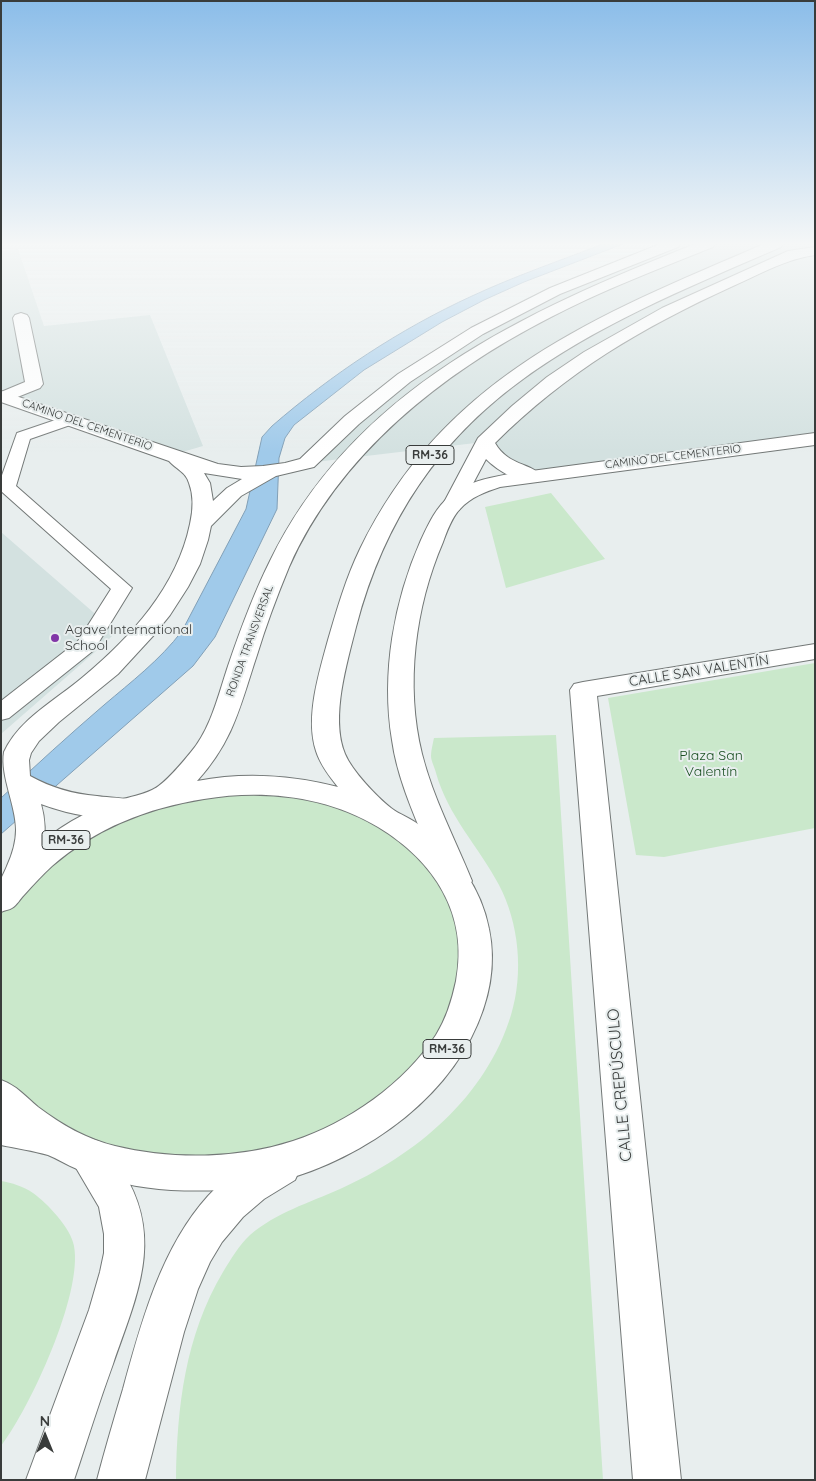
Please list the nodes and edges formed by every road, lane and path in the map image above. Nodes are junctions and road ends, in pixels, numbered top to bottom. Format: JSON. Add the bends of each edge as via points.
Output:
{"nodes":[{"id":1,"x":511,"y":313,"type":"edge"},
{"id":2,"x":547,"y":313,"type":"edge"},
{"id":3,"x":619,"y":313,"type":"edge"},
{"id":4,"x":666,"y":313,"type":"edge"},
{"id":5,"x":21,"y":318,"type":"dead end"},
{"id":6,"x":3,"y":396,"type":"edge"},
{"id":7,"x":70,"y":420,"type":"junction"},
{"id":8,"x":815,"y":439,"type":"edge"},
{"id":9,"x":485,"y":442,"type":"junction"},
{"id":10,"x":172,"y":455,"type":"junction"},
{"id":11,"x":277,"y":470,"type":"junction"},
{"id":12,"x":530,"y":476,"type":"junction"},
{"id":13,"x":452,"y":506,"type":"junction"},
{"id":14,"x":201,"y":524,"type":"junction"},
{"id":15,"x":815,"y":651,"type":"edge"},
{"id":16,"x":583,"y":690,"type":"joint"},
{"id":17,"x":1,"y":713,"type":"edge"},
{"id":18,"x":18,"y":781,"type":"junction"},
{"id":19,"x":164,"y":797,"type":"junction"},
{"id":20,"x":125,"y":808,"type":"junction"},
{"id":21,"x":386,"y":817,"type":"junction"},
{"id":22,"x":8,"y":892,"type":"edge"},
{"id":23,"x":462,"y":894,"type":"junction"},
{"id":24,"x":1,"y":1096,"type":"edge"},
{"id":25,"x":1,"y":1128,"type":"edge"},
{"id":26,"x":321,"y":1148,"type":"junction"},
{"id":27,"x":80,"y":1153,"type":"junction"},
{"id":28,"x":74,"y":1410,"type":"junction"},
{"id":29,"x":32,"y":1480,"type":"edge"},
{"id":30,"x":50,"y":1480,"type":"edge"},
{"id":31,"x":121,"y":1480,"type":"edge"},
{"id":32,"x":657,"y":1480,"type":"edge"}],
"edges":[{"from":1,"to":11,"type":"main road","via":[[477,330],[404,378],[352,420],[307,463]]},
{"from":2,"to":19,"type":"main road","name":"RONDA TRANSVERSAL","number":"RM-36","via":[[456,368],[412,399],[386,422],[330,483],[294,537],[262,604],[220,728],[198,763]]},
{"from":3,"to":21,"type":"main road","number":"RM-36","via":[[555,349],[465,418],[430,455],[399,497],[374,541],[352,596],[334,668],[327,727],[332,758],[358,791]]},
{"from":4,"to":9,"type":"main road","via":[[607,343],[542,390]]},
{"from":5,"to":6,"type":"main road","via":[[34,384]]},
{"from":6,"to":7,"type":"main road","name":"CAMINO DEL CEMENTERIO"},
{"from":7,"to":10,"type":"main road","name":"CAMINO DEL CEMENTERIO"},
{"from":7,"to":17,"type":"lane","via":[[23,436],[7,487],[122,588],[86,645]]},
{"from":8,"to":12,"type":"main road","name":"CAMINO DEL CEMENTERIO"},
{"from":9,"to":12,"type":"main road","via":[[498,462]]},
{"from":9,"to":13,"type":"main road"},
{"from":10,"to":11,"type":"main road","name":"CAMINO DEL CEMENTERIO","via":[[215,470],[246,473]]},
{"from":10,"to":14,"type":"main road","via":[[185,463],[202,486]]},
{"from":11,"to":14,"type":"main road","via":[[234,492]]},
{"from":12,"to":13,"type":"main road","name":"CAMINO DEL CEMENTERIO","via":[[485,485],[466,494]]},
{"from":13,"to":23,"type":"main road","via":[[429,547],[412,600],[402,668],[405,738],[409,755]]},
{"from":14,"to":18,"type":"main road","via":[[182,574],[148,627],[122,657],[54,712],[17,751],[14,761]]},
{"from":15,"to":16,"type":"main road","name":"CALLE SAN VALENTÍN"},
{"from":16,"to":32,"type":"main road","name":"CALLE CREPÚSCULO"},
{"from":18,"to":20,"type":"main road","via":[[58,801]]},
{"from":18,"to":22,"type":"main road","via":[[28,810],[31,832],[28,854]]},
{"from":19,"to":20,"type":"main road","number":"RM-36"},
{"from":19,"to":21,"type":"main road","number":"RM-36","via":[[212,787],[290,787],[350,801]]},
{"from":20,"to":22,"type":"main road","number":"RM-36","via":[[74,834],[40,860]]},
{"from":21,"to":23,"type":"main road","number":"RM-36","via":[[426,846],[447,869]]},
{"from":23,"to":26,"type":"main road","number":"RM-36","via":[[475,938],[476,960],[469,1004],[455,1036],[440,1059],[410,1092],[354,1133]]},
{"from":24,"to":27,"type":"main road","number":"RM-36","via":[[40,1132]]},
{"from":25,"to":27,"type":"main road","number":"RM-36","via":[[46,1138]]},
{"from":26,"to":27,"type":"main road","number":"RM-36","via":[[270,1165],[228,1172],[182,1174],[112,1164]]},
{"from":26,"to":31,"type":"main road","via":[[279,1168],[240,1193],[223,1209],[197,1244],[186,1263],[168,1312]]},
{"from":27,"to":28,"type":"main road","via":[[116,1197],[125,1236],[124,1259],[114,1298]]},
{"from":28,"to":29,"type":"main road","via":[[52,1453]]},
{"from":28,"to":30,"type":"main road"}]}
